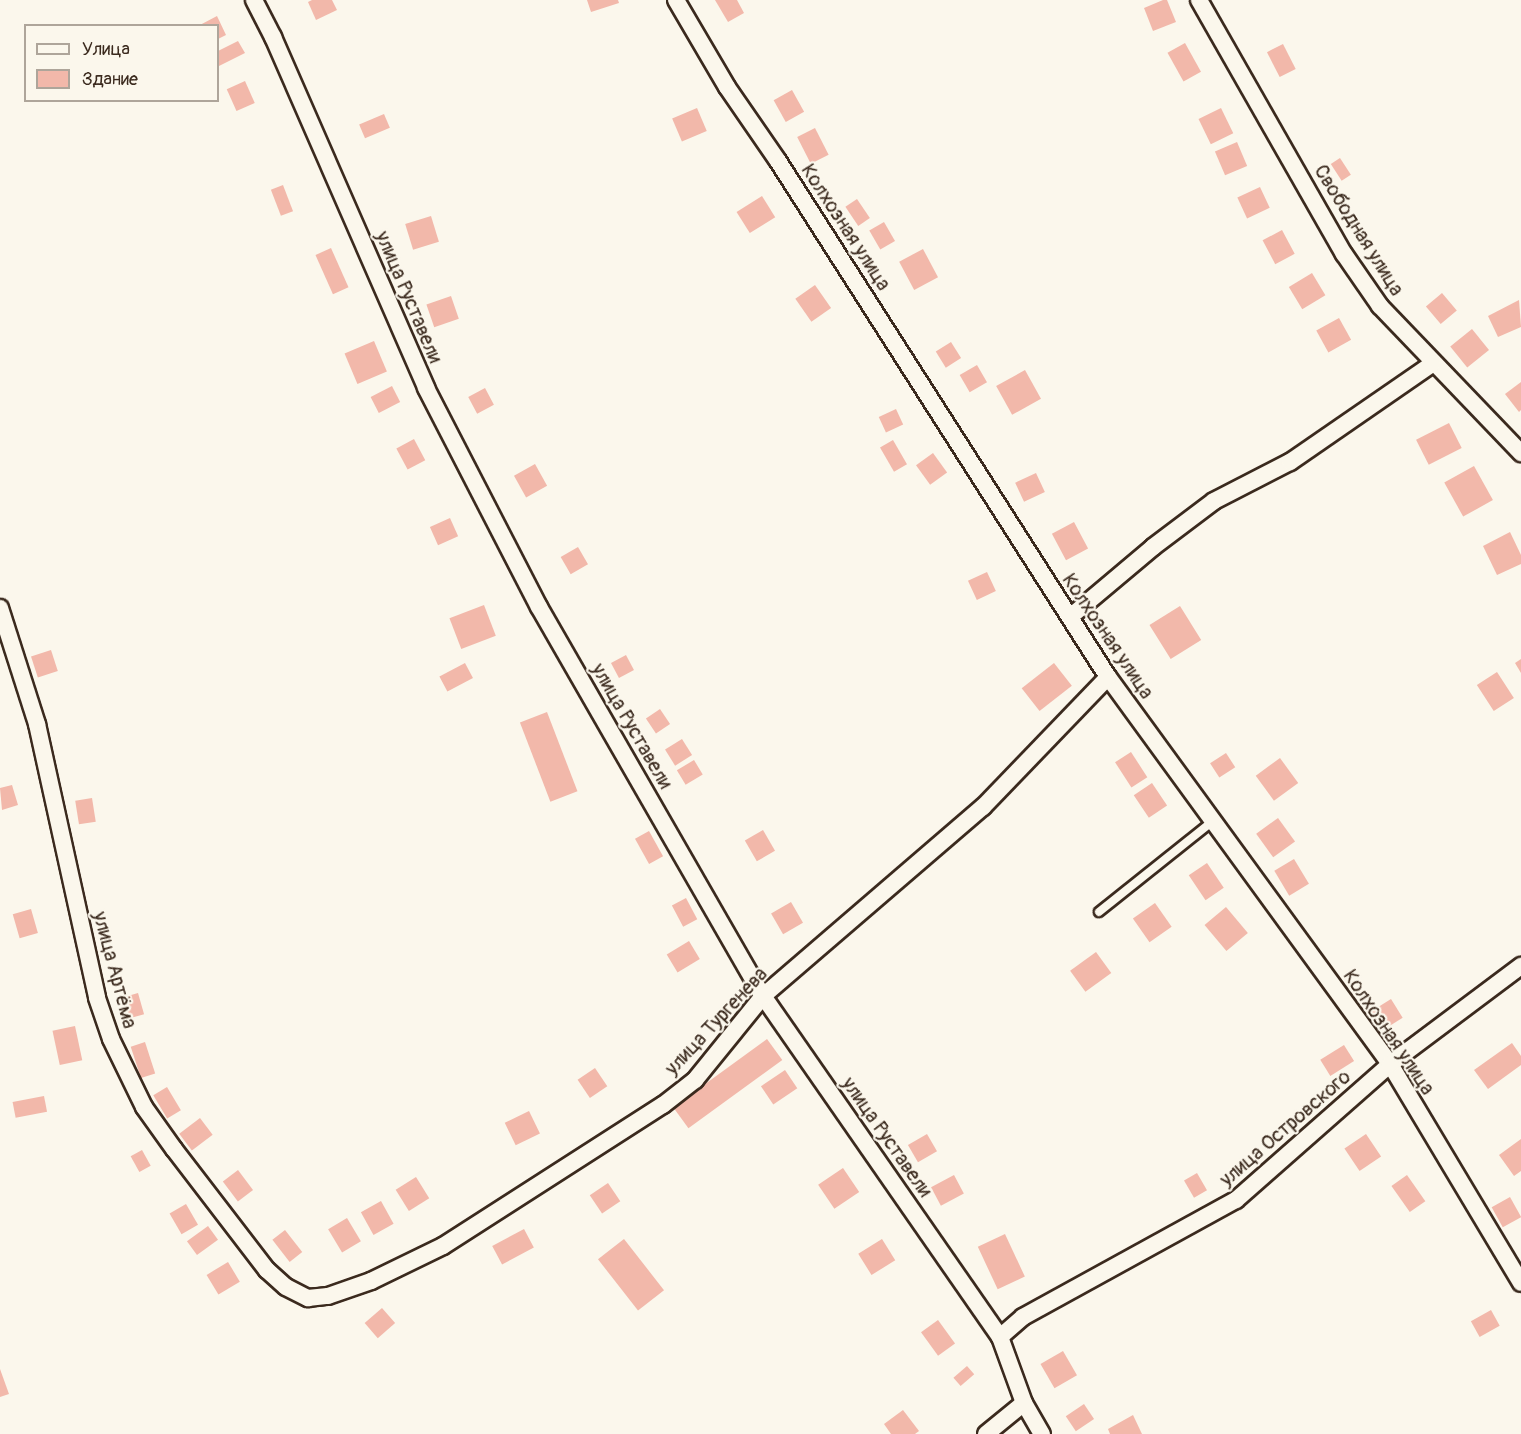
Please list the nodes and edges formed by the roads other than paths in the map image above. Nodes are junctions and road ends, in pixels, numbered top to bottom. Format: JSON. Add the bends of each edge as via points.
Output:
{"nodes":[{"id":1,"x":254,"y":0,"type":"edge"},
{"id":2,"x":676,"y":0,"type":"edge"},
{"id":3,"x":1199,"y":0,"type":"edge"},
{"id":4,"x":1432,"y":364,"type":"junction"},
{"id":5,"x":1521,"y":453,"type":"edge"},
{"id":6,"x":0,"y":608,"type":"edge"},
{"id":7,"x":1070,"y":617,"type":"junction"},
{"id":8,"x":1108,"y":677,"type":"junction"},
{"id":9,"x":1213,"y":821,"type":"junction"},
{"id":10,"x":1099,"y":912,"type":"dead end"},
{"id":11,"x":1521,"y":966,"type":"edge"},
{"id":12,"x":764,"y":996,"type":"junction"},
{"id":13,"x":1390,"y":1064,"type":"junction"},
{"id":14,"x":1521,"y":1283,"type":"edge"},
{"id":15,"x":328,"y":1296,"type":"joint"},
{"id":16,"x":1000,"y":1337,"type":"junction"},
{"id":17,"x":1024,"y":1403,"type":"junction"},
{"id":18,"x":986,"y":1434,"type":"edge"},
{"id":19,"x":1042,"y":1434,"type":"edge"}],
"edges":[{"from":1,"to":12,"type":"street","name":"улица Руставели","via":[[426,388],[539,607]]},
{"from":2,"to":7,"type":"street","name":"Колхозная улица","via":[[727,87],[778,160]]},
{"from":3,"to":4,"type":"street","name":"Свободная улица","via":[[1344,254],[1380,306]]},
{"from":4,"to":5,"type":"street","name":"Свободная улица"},
{"from":4,"to":7,"type":"street","via":[[1290,462],[1214,501]]},
{"from":6,"to":15,"type":"street","name":"улица Артёма","via":[[37,724],[97,998],[111,1039],[144,1107],[267,1270],[286,1287],[308,1298]]},
{"from":7,"to":8,"type":"street","name":"Колхозная улица"},
{"from":8,"to":9,"type":"street","name":"Колхозная улица"},
{"from":8,"to":12,"type":"street","name":"улица Тургенева","via":[[983,807]]},
{"from":9,"to":10,"type":"lane"},
{"from":9,"to":13,"type":"street","name":"Колхозная улица"},
{"from":11,"to":13,"type":"street","name":"улица Островского"},
{"from":12,"to":15,"type":"street","name":"улица Тургенева","via":[[695,1080],[663,1106],[443,1246],[371,1281]]},
{"from":12,"to":16,"type":"street","name":"улица Руставели"},
{"from":13,"to":14,"type":"street","name":"Колхозная улица"},
{"from":13,"to":16,"type":"street","name":"улица Островского","via":[[1236,1200],[1023,1317]]},
{"from":16,"to":17,"type":"street","name":"улица Руставели"},
{"from":17,"to":18,"type":"street"},
{"from":17,"to":19,"type":"street","name":"улица Руставели"}]}
